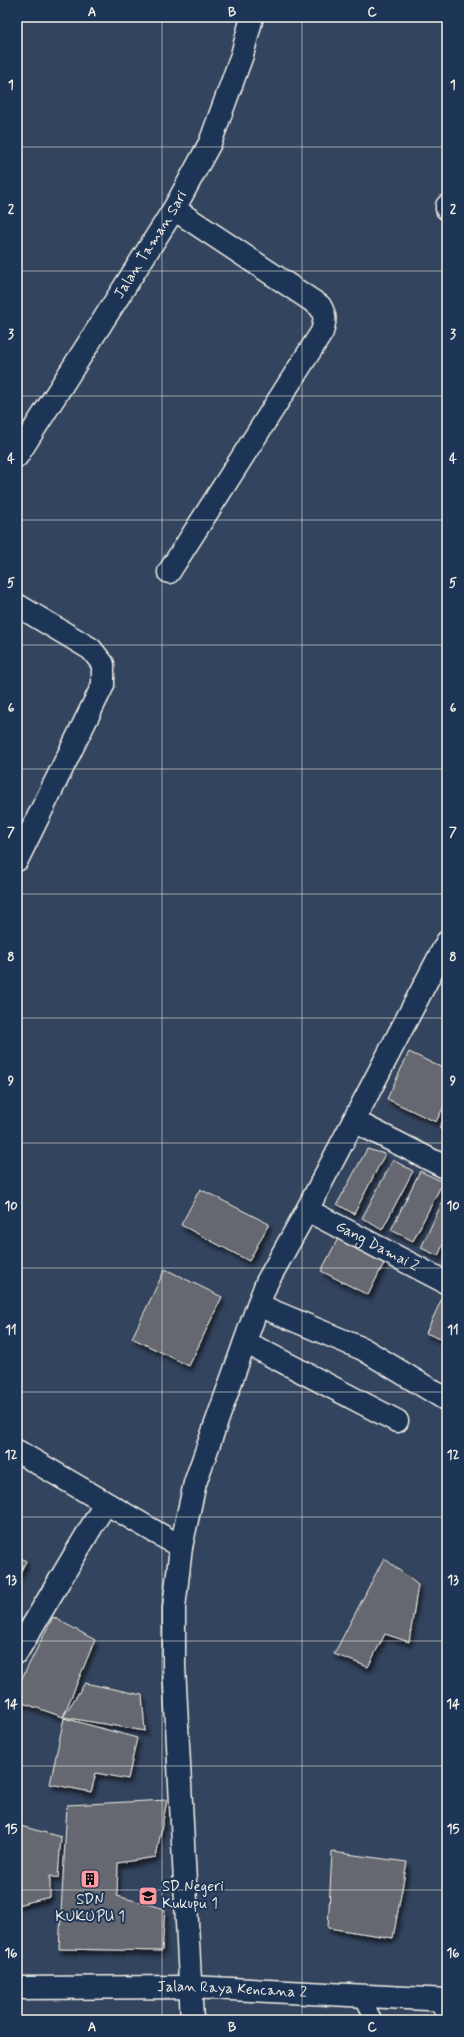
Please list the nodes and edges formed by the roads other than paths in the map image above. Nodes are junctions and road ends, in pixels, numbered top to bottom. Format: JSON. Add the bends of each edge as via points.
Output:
{"nodes":[{"id":1,"x":252,"y":17,"type":"edge"},
{"id":2,"x":174,"y":209,"type":"junction"},
{"id":3,"x":20,"y":444,"type":"edge"},
{"id":4,"x":169,"y":572,"type":"dead end"},
{"id":5,"x":17,"y":605,"type":"edge"},
{"id":6,"x":17,"y":860,"type":"edge"},
{"id":7,"x":447,"y":942,"type":"edge"},
{"id":8,"x":354,"y":1122,"type":"junction"},
{"id":9,"x":447,"y":1168,"type":"edge"},
{"id":10,"x":308,"y":1210,"type":"junction"},
{"id":11,"x":447,"y":1283,"type":"edge"},
{"id":12,"x":258,"y":1305,"type":"junction"},
{"id":13,"x":245,"y":1342,"type":"junction"},
{"id":14,"x":447,"y":1400,"type":"edge"},
{"id":15,"x":396,"y":1421,"type":"dead end"},
{"id":16,"x":17,"y":1451,"type":"edge"},
{"id":17,"x":105,"y":1504,"type":"junction"},
{"id":18,"x":181,"y":1547,"type":"junction"},
{"id":19,"x":17,"y":1652,"type":"edge"},
{"id":20,"x":192,"y":1987,"type":"junction"},
{"id":21,"x":17,"y":1988,"type":"edge"},
{"id":22,"x":361,"y":1995,"type":"junction"},
{"id":23,"x":441,"y":1999,"type":"edge"},
{"id":24,"x":192,"y":2020,"type":"edge"},
{"id":25,"x":374,"y":2020,"type":"edge"},
{"id":26,"x":447,"y":2020,"type":"edge"}],
"edges":[{"from":1,"to":2,"type":"street","name":"Jalan Taman Sari","via":[[242,55],[210,143]]},
{"from":2,"to":3,"type":"street","name":"Jalan Taman Sari"},
{"from":2,"to":4,"type":"street","via":[[320,306],[325,314],[325,322],[322,332]]},
{"from":5,"to":6,"type":"street","via":[[92,649],[103,664],[103,685]]},
{"from":7,"to":8,"type":"street"},
{"from":8,"to":9,"type":"street"},
{"from":8,"to":10,"type":"street"},
{"from":10,"to":11,"type":"street","name":"Gang Damai 2"},
{"from":10,"to":12,"type":"street","via":[[267,1282]]},
{"from":12,"to":13,"type":"street"},
{"from":12,"to":14,"type":"street","via":[[362,1349]]},
{"from":13,"to":15,"type":"street"},
{"from":13,"to":18,"type":"street","via":[[195,1483]]},
{"from":16,"to":17,"type":"street"},
{"from":17,"to":18,"type":"street"},
{"from":17,"to":19,"type":"street"},
{"from":18,"to":20,"type":"street","via":[[174,1608],[174,1666]]},
{"from":20,"to":21,"type":"street","name":"Jalan Raya Kencana 2"},
{"from":20,"to":22,"type":"street","name":"Jalan Raya Kencana 2"},
{"from":20,"to":24,"type":"street"},
{"from":22,"to":23,"type":"street","name":"Jalan Raya Kencana 2"},
{"from":22,"to":25,"type":"lane"},
{"from":23,"to":26,"type":"lane"}]}
